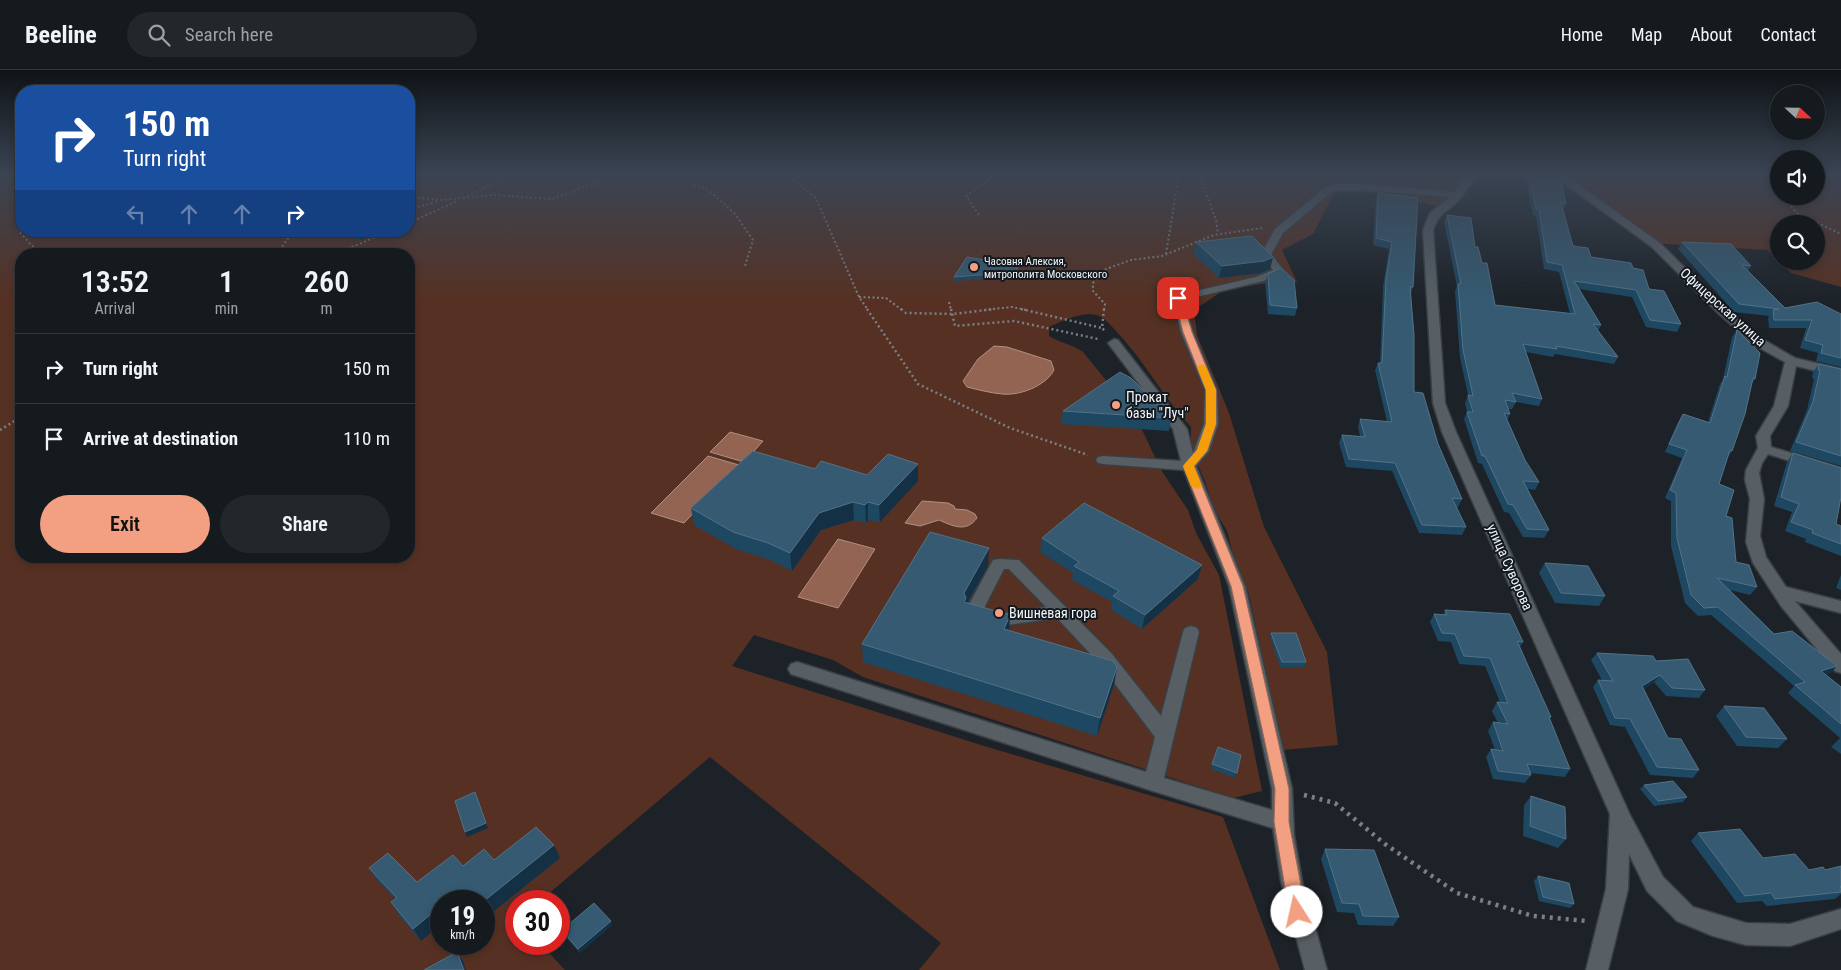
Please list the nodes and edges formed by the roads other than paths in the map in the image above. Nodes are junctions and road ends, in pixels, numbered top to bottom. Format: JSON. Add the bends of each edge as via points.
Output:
{"nodes":[{"id":1,"x":1296,"y":216,"type":"edge"},
{"id":2,"x":1433,"y":216,"type":"edge"},
{"id":3,"x":1616,"y":216,"type":"edge"},
{"id":4,"x":1114,"y":342,"type":"road end"},
{"id":5,"x":1791,"y":361,"type":"junction"},
{"id":6,"x":1841,"y":373,"type":"edge"},
{"id":7,"x":1765,"y":449,"type":"junction"},
{"id":8,"x":1103,"y":460,"type":"road end"},
{"id":9,"x":1189,"y":466,"type":"junction"},
{"id":10,"x":1841,"y":473,"type":"edge"},
{"id":11,"x":1782,"y":592,"type":"junction"},
{"id":12,"x":1841,"y":607,"type":"edge"},
{"id":13,"x":1060,"y":612,"type":"junction"},
{"id":14,"x":1191,"y":632,"type":"dead end"},
{"id":15,"x":1841,"y":666,"type":"edge"},
{"id":16,"x":797,"y":669,"type":"dead end"},
{"id":17,"x":1165,"y":736,"type":"junction"},
{"id":18,"x":1153,"y":782,"type":"junction"},
{"id":19,"x":1620,"y":814,"type":"junction"},
{"id":20,"x":1282,"y":822,"type":"junction"},
{"id":21,"x":1841,"y":919,"type":"edge"},
{"id":22,"x":1316,"y":970,"type":"edge"},
{"id":23,"x":1597,"y":970,"type":"edge"}],
"edges":[{"from":1,"to":9,"type":"street","via":[[1279,231],[1266,254],[1279,271],[1178,298],[1187,332],[1211,390],[1211,424],[1202,451]]},
{"from":2,"to":19,"type":"street","name":"улица Суворова","via":[[1428,230],[1439,403],[1449,432]]},
{"from":3,"to":5,"type":"street","name":"Офицерская улица","via":[[1656,245],[1722,311],[1760,343]]},
{"from":4,"to":9,"type":"street","via":[[1180,429]]},
{"from":5,"to":6,"type":"street","name":"Офицерская улица"},
{"from":5,"to":7,"type":"street","via":[[1781,406],[1763,436]]},
{"from":7,"to":10,"type":"street"},
{"from":7,"to":11,"type":"street","via":[[1752,473],[1758,501],[1751,534],[1764,571]]},
{"from":8,"to":9,"type":"street"},
{"from":9,"to":20,"type":"street","via":[[1237,586],[1282,789]]},
{"from":11,"to":12,"type":"street"},
{"from":11,"to":15,"type":"street"},
{"from":13,"to":13,"type":"street","via":[[1013,564],[999,564],[973,612],[992,622]]},
{"from":13,"to":17,"type":"street","via":[[1106,659]]},
{"from":14,"to":17,"type":"street"},
{"from":16,"to":18,"type":"street"},
{"from":17,"to":18,"type":"street"},
{"from":18,"to":20,"type":"street"},
{"from":19,"to":21,"type":"street","via":[[1655,884],[1685,914],[1746,934],[1790,934]]},
{"from":19,"to":23,"type":"street","name":"улица Суворова","via":[[1617,889]]},
{"from":20,"to":22,"type":"street","via":[[1297,912]]}]}
